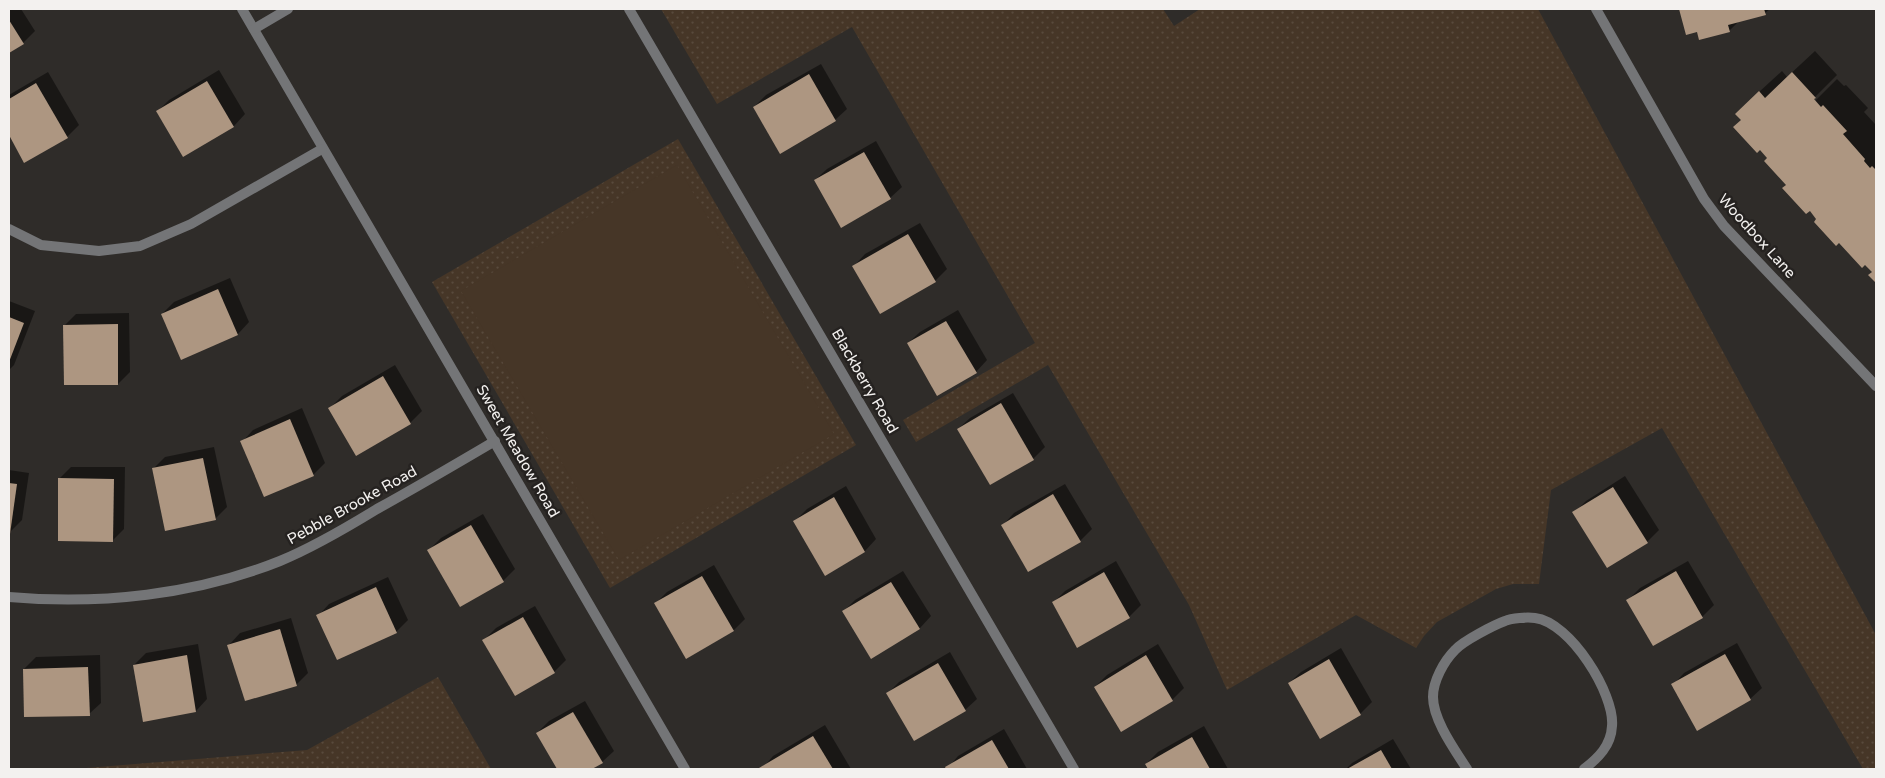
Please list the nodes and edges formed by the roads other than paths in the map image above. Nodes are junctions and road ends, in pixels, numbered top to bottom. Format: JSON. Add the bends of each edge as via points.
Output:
{"nodes":[{"id":1,"x":242,"y":9,"type":"edge"},
{"id":2,"x":288,"y":9,"type":"edge"},
{"id":3,"x":629,"y":9,"type":"edge"},
{"id":4,"x":1596,"y":9,"type":"edge"},
{"id":5,"x":254,"y":29,"type":"junction"},
{"id":6,"x":322,"y":149,"type":"junction"},
{"id":7,"x":9,"y":229,"type":"edge"},
{"id":8,"x":1876,"y":386,"type":"edge"},
{"id":9,"x":495,"y":441,"type":"junction"},
{"id":10,"x":9,"y":596,"type":"edge"},
{"id":11,"x":685,"y":769,"type":"edge"},
{"id":12,"x":1074,"y":769,"type":"edge"},
{"id":13,"x":1467,"y":769,"type":"edge"},
{"id":14,"x":1584,"y":769,"type":"edge"}],
"edges":[{"from":1,"to":5,"type":"street","name":"Sweet Meadow Road"},
{"from":2,"to":5,"type":"street"},
{"from":3,"to":12,"type":"street","name":"Blackberry Road"},
{"from":4,"to":8,"type":"street","name":"Woodbox Lane","via":[[1709,206],[1724,226]]},
{"from":5,"to":6,"type":"street","name":"Sweet Meadow Road"},
{"from":6,"to":7,"type":"street","via":[[191,224],[140,246],[99,252],[41,245]]},
{"from":6,"to":9,"type":"street","name":"Sweet Meadow Road"},
{"from":9,"to":10,"type":"street","name":"Pebble Brooke Road","via":[[331,536],[281,560],[230,578],[172,591],[108,598],[41,600]]},
{"from":9,"to":11,"type":"street","name":"Sweet Meadow Road"},
{"from":13,"to":14,"type":"street","via":[[1441,726],[1433,697],[1438,674],[1456,648],[1506,621],[1536,618],[1560,628],[1578,646],[1608,700],[1612,726],[1605,751]]}]}
